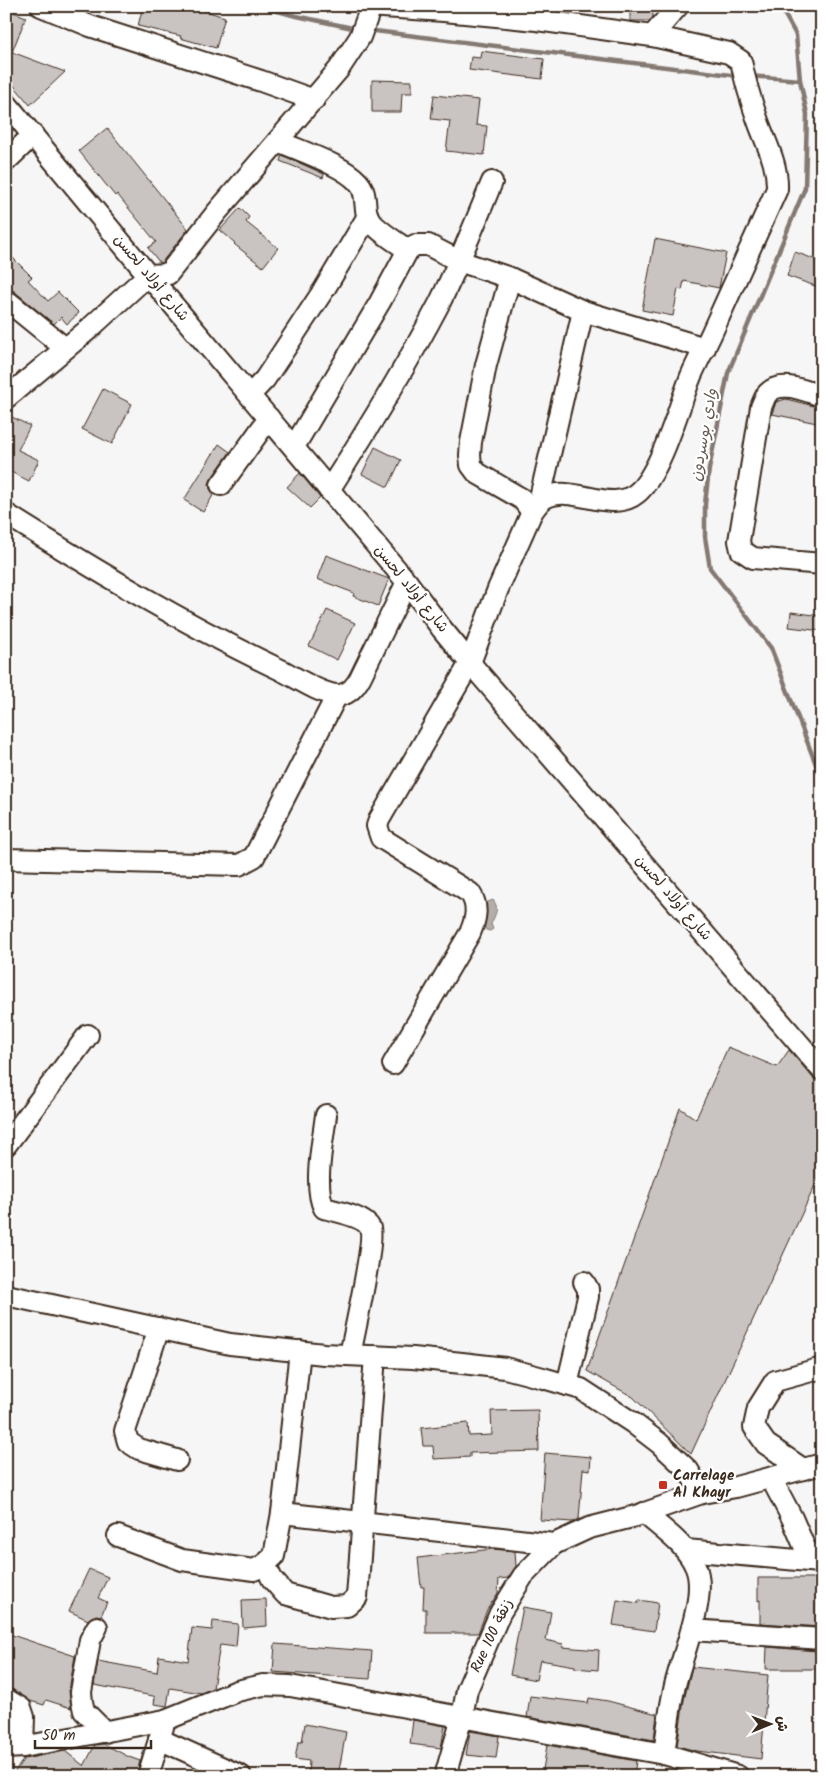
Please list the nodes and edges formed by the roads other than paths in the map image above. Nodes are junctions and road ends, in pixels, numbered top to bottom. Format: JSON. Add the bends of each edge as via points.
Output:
{"nodes":[{"id":1,"x":41,"y":6,"type":"edge"},
{"id":2,"x":678,"y":6,"type":"edge"},
{"id":3,"x":444,"y":9,"type":"edge"},
{"id":4,"x":538,"y":13,"type":"edge"},
{"id":5,"x":366,"y":18,"type":"edge"},
{"id":6,"x":652,"y":36,"type":"junction"},
{"id":7,"x":314,"y":100,"type":"junction"},
{"id":8,"x":6,"y":104,"type":"edge"},
{"id":9,"x":33,"y":135,"type":"junction"},
{"id":10,"x":278,"y":141,"type":"junction"},
{"id":11,"x":6,"y":161,"type":"edge"},
{"id":12,"x":492,"y":182,"type":"dead end"},
{"id":13,"x":368,"y":216,"type":"junction"},
{"id":14,"x":408,"y":250,"type":"junction"},
{"id":15,"x":459,"y":261,"type":"junction"},
{"id":16,"x":148,"y":275,"type":"junction"},
{"id":17,"x":510,"y":278,"type":"junction"},
{"id":18,"x":6,"y":300,"type":"edge"},
{"id":19,"x":583,"y":311,"type":"junction"},
{"id":20,"x":65,"y":348,"type":"junction"},
{"id":21,"x":705,"y":348,"type":"junction"},
{"id":22,"x":250,"y":395,"type":"junction"},
{"id":23,"x":822,"y":396,"type":"edge"},
{"id":24,"x":6,"y":398,"type":"edge"},
{"id":25,"x":269,"y":418,"type":"junction"},
{"id":26,"x":294,"y":447,"type":"junction"},
{"id":27,"x":221,"y":485,"type":"dead end"},
{"id":28,"x":329,"y":490,"type":"junction"},
{"id":29,"x":535,"y":507,"type":"junction"},
{"id":30,"x":6,"y":514,"type":"edge"},
{"id":31,"x":821,"y":566,"type":"edge"},
{"id":32,"x":407,"y":582,"type":"junction"},
{"id":33,"x":470,"y":663,"type":"junction"},
{"id":34,"x":337,"y":695,"type":"junction"},
{"id":35,"x":6,"y":859,"type":"edge"},
{"id":36,"x":88,"y":1035,"type":"dead end"},
{"id":37,"x":393,"y":1064,"type":"dead end"},
{"id":38,"x":822,"y":1070,"type":"edge"},
{"id":39,"x":326,"y":1115,"type":"dead end"},
{"id":40,"x":6,"y":1145,"type":"edge"},
{"id":41,"x":584,"y":1282,"type":"dead end"},
{"id":42,"x":13,"y":1299,"type":"edge"},
{"id":43,"x":159,"y":1328,"type":"junction"},
{"id":44,"x":300,"y":1351,"type":"junction"},
{"id":45,"x":350,"y":1355,"type":"junction"},
{"id":46,"x":375,"y":1356,"type":"junction"},
{"id":47,"x":822,"y":1368,"type":"edge"},
{"id":48,"x":567,"y":1385,"type":"junction"},
{"id":49,"x":177,"y":1460,"type":"dead end"},
{"id":50,"x":812,"y":1467,"type":"edge"},
{"id":51,"x":771,"y":1478,"type":"junction"},
{"id":52,"x":702,"y":1493,"type":"junction"},
{"id":53,"x":282,"y":1513,"type":"junction"},
{"id":54,"x":644,"y":1513,"type":"junction"},
{"id":55,"x":362,"y":1522,"type":"junction"},
{"id":56,"x":118,"y":1536,"type":"dead end"},
{"id":57,"x":554,"y":1544,"type":"junction"},
{"id":58,"x":686,"y":1550,"type":"junction"},
{"id":59,"x":265,"y":1564,"type":"junction"},
{"id":60,"x":820,"y":1564,"type":"edge"},
{"id":61,"x":97,"y":1627,"type":"dead end"},
{"id":62,"x":692,"y":1630,"type":"junction"},
{"id":63,"x":822,"y":1639,"type":"edge"},
{"id":64,"x":6,"y":1699,"type":"edge"},
{"id":65,"x":462,"y":1717,"type":"junction"},
{"id":66,"x":162,"y":1730,"type":"junction"},
{"id":67,"x":105,"y":1732,"type":"junction"},
{"id":68,"x":11,"y":1747,"type":"edge"},
{"id":69,"x":664,"y":1754,"type":"junction"},
{"id":70,"x":148,"y":1776,"type":"edge"},
{"id":71,"x":241,"y":1776,"type":"edge"},
{"id":72,"x":445,"y":1776,"type":"edge"},
{"id":73,"x":738,"y":1776,"type":"edge"}],
"edges":[{"from":1,"to":7,"type":"street","via":[[90,26]]},
{"from":2,"to":6,"type":"street"},
{"from":3,"to":4,"type":"street"},
{"from":3,"to":5,"type":"street"},
{"from":4,"to":6,"type":"street"},
{"from":5,"to":7,"type":"street","via":[[339,69]]},
{"from":6,"to":21,"type":"street","via":[[729,53],[741,61],[747,89],[778,176],[777,189]]},
{"from":7,"to":10,"type":"street"},
{"from":8,"to":9,"type":"street","name":"شارع أولاد لحسن"},
{"from":9,"to":11,"type":"street"},
{"from":9,"to":16,"type":"street","name":"شارع أولاد لحسن"},
{"from":10,"to":13,"type":"street","via":[[339,169],[358,182],[364,191]]},
{"from":10,"to":16,"type":"street","via":[[168,274]]},
{"from":12,"to":15,"type":"street"},
{"from":13,"to":14,"type":"street","via":[[378,228]]},
{"from":13,"to":22,"type":"street","via":[[325,288],[265,379]]},
{"from":14,"to":15,"type":"street","via":[[415,245],[428,245]]},
{"from":14,"to":26,"type":"street"},
{"from":15,"to":17,"type":"street"},
{"from":15,"to":28,"type":"street","via":[[414,349]]},
{"from":16,"to":20,"type":"street"},
{"from":16,"to":22,"type":"street","name":"شارع أولاد لحسن"},
{"from":17,"to":19,"type":"street"},
{"from":17,"to":29,"type":"street","via":[[486,365],[471,465],[477,473]]},
{"from":18,"to":20,"type":"street"},
{"from":19,"to":21,"type":"street"},
{"from":19,"to":29,"type":"street"},
{"from":20,"to":24,"type":"street"},
{"from":21,"to":29,"type":"street","via":[[662,455],[637,493],[622,499],[605,500],[556,495]]},
{"from":22,"to":25,"type":"street","name":"شارع أولاد لحسن"},
{"from":23,"to":31,"type":"street","via":[[784,386],[768,393],[761,407],[739,541],[741,550],[753,558]]},
{"from":25,"to":26,"type":"street","name":"شارع أولاد لحسن"},
{"from":25,"to":27,"type":"street"},
{"from":26,"to":28,"type":"street","name":"شارع أولاد لحسن"},
{"from":28,"to":32,"type":"street","name":"شارع أولاد لحسن"},
{"from":29,"to":33,"type":"street","via":[[498,588]]},
{"from":30,"to":34,"type":"street","via":[[137,594],[265,663]]},
{"from":32,"to":33,"type":"street","name":"شارع أولاد لحسن"},
{"from":32,"to":34,"type":"street","via":[[360,678],[353,689]]},
{"from":33,"to":37,"type":"street","via":[[377,826],[381,838],[470,893],[476,908],[470,933]]},
{"from":33,"to":38,"type":"street","name":"شارع أولاد لحسن"},
{"from":34,"to":35,"type":"street","via":[[254,857],[239,865]]},
{"from":36,"to":40,"type":"street"},
{"from":39,"to":45,"type":"street","via":[[320,1199],[324,1208],[365,1222],[370,1229],[370,1248]]},
{"from":41,"to":48,"type":"street","via":[[588,1297]]},
{"from":42,"to":43,"type":"street"},
{"from":43,"to":44,"type":"street","via":[[230,1344]]},
{"from":43,"to":49,"type":"street","via":[[125,1432],[128,1442],[139,1449]]},
{"from":44,"to":45,"type":"street"},
{"from":44,"to":53,"type":"street"},
{"from":45,"to":46,"type":"street"},
{"from":46,"to":48,"type":"street","via":[[505,1368]]},
{"from":46,"to":55,"type":"street"},
{"from":47,"to":50,"type":"street","via":[[775,1381],[758,1408],[754,1427],[766,1444]]},
{"from":48,"to":52,"type":"street","via":[[581,1389],[659,1442],[688,1470]]},
{"from":50,"to":51,"type":"street","name":"Rue 100 زنقة"},
{"from":51,"to":52,"type":"street","name":"Rue 100 زنقة"},
{"from":51,"to":60,"type":"street","via":[[804,1548]]},
{"from":52,"to":54,"type":"street","name":"Rue 100 زنقة"},
{"from":53,"to":55,"type":"street"},
{"from":53,"to":59,"type":"street","via":[[274,1556]]},
{"from":54,"to":57,"type":"street","name":"Rue 100 زنقة","via":[[589,1528]]},
{"from":54,"to":58,"type":"street"},
{"from":55,"to":57,"type":"street"},
{"from":55,"to":59,"type":"street","via":[[357,1597],[347,1606],[331,1607],[285,1594]]},
{"from":56,"to":59,"type":"street","via":[[182,1560],[254,1570]]},
{"from":57,"to":65,"type":"street","name":"Rue 100 زنقة","via":[[523,1576],[500,1613],[467,1690]]},
{"from":58,"to":60,"type":"street"},
{"from":58,"to":62,"type":"street","via":[[700,1584]]},
{"from":61,"to":67,"type":"street","via":[[90,1640],[81,1692],[84,1711]]},
{"from":62,"to":63,"type":"street"},
{"from":62,"to":69,"type":"street","via":[[674,1689]]},
{"from":64,"to":68,"type":"street","via":[[21,1708],[24,1717]]},
{"from":65,"to":66,"type":"street","via":[[290,1686],[263,1685],[237,1691]]},
{"from":65,"to":69,"type":"street"},
{"from":65,"to":72,"type":"street","name":"Rue 100 زنقة"},
{"from":66,"to":67,"type":"street"},
{"from":66,"to":70,"type":"street"},
{"from":66,"to":71,"type":"street"},
{"from":67,"to":68,"type":"street"},
{"from":69,"to":73,"type":"street"}]}
